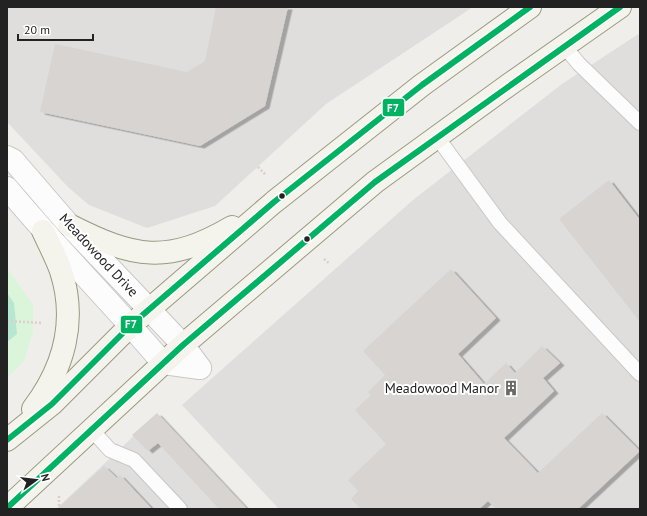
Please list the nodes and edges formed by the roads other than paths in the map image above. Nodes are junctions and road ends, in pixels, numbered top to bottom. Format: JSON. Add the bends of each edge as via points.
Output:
{"nodes":[{"id":1,"x":530,"y":7,"type":"edge"},
{"id":2,"x":620,"y":7,"type":"edge"},
{"id":3,"x":564,"y":46,"type":"junction"},
{"id":4,"x":640,"y":124,"type":"edge"},
{"id":5,"x":437,"y":137,"type":"junction"},
{"id":6,"x":7,"y":158,"type":"edge"},
{"id":7,"x":7,"y":188,"type":"edge"},
{"id":8,"x":274,"y":202,"type":"junction"},
{"id":9,"x":70,"y":225,"type":"junction"},
{"id":10,"x":44,"y":231,"type":"junction"},
{"id":11,"x":149,"y":309,"type":"junction"},
{"id":12,"x":131,"y":325,"type":"junction"},
{"id":13,"x":183,"y":345,"type":"junction"},
{"id":14,"x":163,"y":363,"type":"junction"},
{"id":15,"x":640,"y":374,"type":"edge"},
{"id":16,"x":91,"y":429,"type":"junction"},
{"id":17,"x":12,"y":436,"type":"edge"},
{"id":18,"x":7,"y":508,"type":"edge"},
{"id":19,"x":180,"y":509,"type":"edge"}],
"edges":[{"from":1,"to":8,"type":"main road","via":[[422,85]]},
{"from":2,"to":3,"type":"main road"},
{"from":3,"to":4,"type":"lane"},
{"from":3,"to":5,"type":"main road"},
{"from":5,"to":13,"type":"main road","via":[[375,182]]},
{"from":5,"to":15,"type":"lane","via":[[500,223]]},
{"from":6,"to":9,"type":"street","name":"Meadowood Drive","via":[[13,160]]},
{"from":7,"to":10,"type":"street","name":"Meadowood Drive"},
{"from":8,"to":9,"type":"main road","via":[[208,240],[156,254],[103,242]]},
{"from":8,"to":11,"type":"main road"},
{"from":9,"to":11,"type":"street","name":"Meadowood Drive"},
{"from":10,"to":12,"type":"street","name":"Meadowood Drive"},
{"from":10,"to":17,"type":"main road","via":[[61,271],[67,301],[64,353],[47,391]]},
{"from":11,"to":12,"type":"main road"},
{"from":11,"to":13,"type":"street","name":"Meadowood Drive"},
{"from":12,"to":14,"type":"street","name":"Meadowood Drive"},
{"from":12,"to":17,"type":"main road","via":[[52,404]]},
{"from":13,"to":14,"type":"main road"},
{"from":14,"to":16,"type":"main road"},
{"from":16,"to":18,"type":"main road"},
{"from":16,"to":19,"type":"lane","via":[[110,450],[134,460]]}]}
